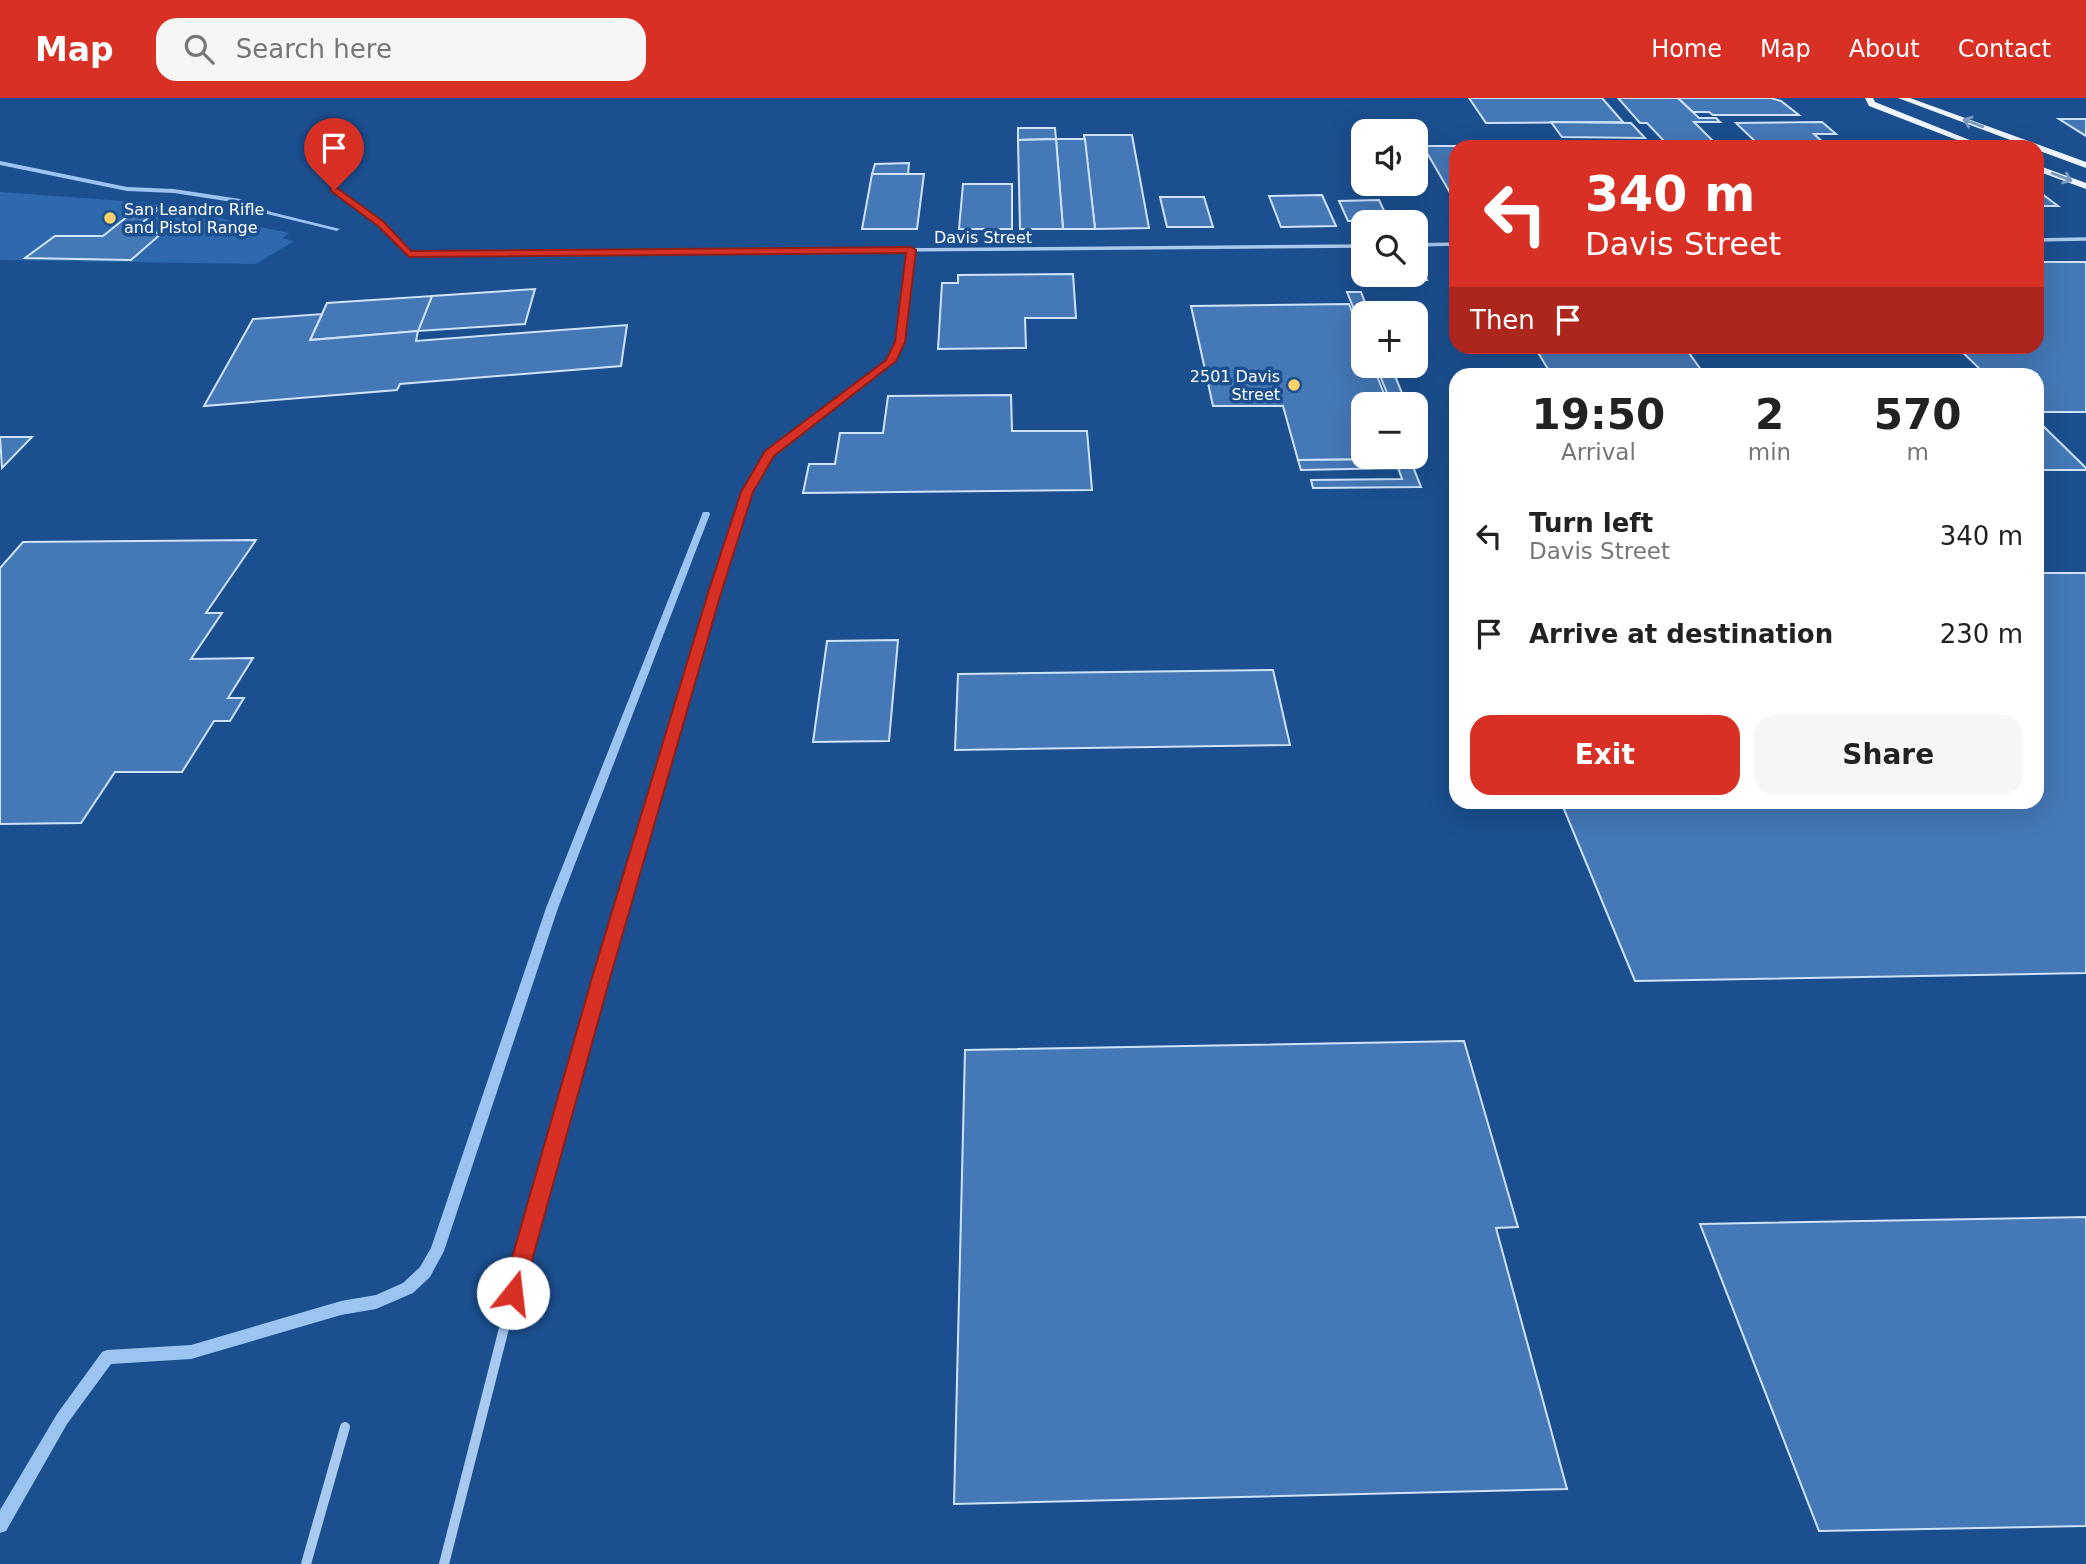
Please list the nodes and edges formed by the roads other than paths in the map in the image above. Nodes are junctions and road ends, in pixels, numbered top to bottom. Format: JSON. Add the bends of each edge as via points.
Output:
{"nodes":[{"id":1,"x":1870,"y":98,"type":"edge"},
{"id":2,"x":1902,"y":98,"type":"edge"},
{"id":3,"x":1965,"y":140,"type":"edge"},
{"id":4,"x":2018,"y":140,"type":"edge"},
{"id":5,"x":2044,"y":150,"type":"edge"},
{"id":6,"x":2086,"y":165,"type":"edge"},
{"id":7,"x":2044,"y":171,"type":"edge"},
{"id":8,"x":2086,"y":186,"type":"edge"},
{"id":9,"x":334,"y":190,"type":"dead end"},
{"id":10,"x":2086,"y":239,"type":"edge"},
{"id":11,"x":2044,"y":240,"type":"edge"},
{"id":12,"x":1449,"y":244,"type":"edge"},
{"id":13,"x":1428,"y":245,"type":"edge"},
{"id":14,"x":1351,"y":246,"type":"edge"},
{"id":15,"x":911,"y":250,"type":"junction"},
{"id":16,"x":345,"y":1427,"type":"dead end"},
{"id":17,"x":306,"y":1564,"type":"edge"},
{"id":18,"x":444,"y":1564,"type":"edge"}],
"edges":[{"from":1,"to":3,"type":"main road","via":[[1872,104]]},
{"from":4,"to":2,"type":"main road","one_way":true},
{"from":5,"to":6,"type":"main road"},
{"from":7,"to":8,"type":"main road","one_way":true},
{"from":9,"to":15,"type":"street","name":"Davis Street","via":[[381,224],[409,254]]},
{"from":10,"to":11,"type":"street"},
{"from":12,"to":13,"type":"street"},
{"from":14,"to":15,"type":"street","name":"Davis Street"},
{"from":15,"to":18,"type":"street","via":[[900,342],[891,361],[769,454],[747,492],[601,978]]},
{"from":16,"to":17,"type":"street"}]}
